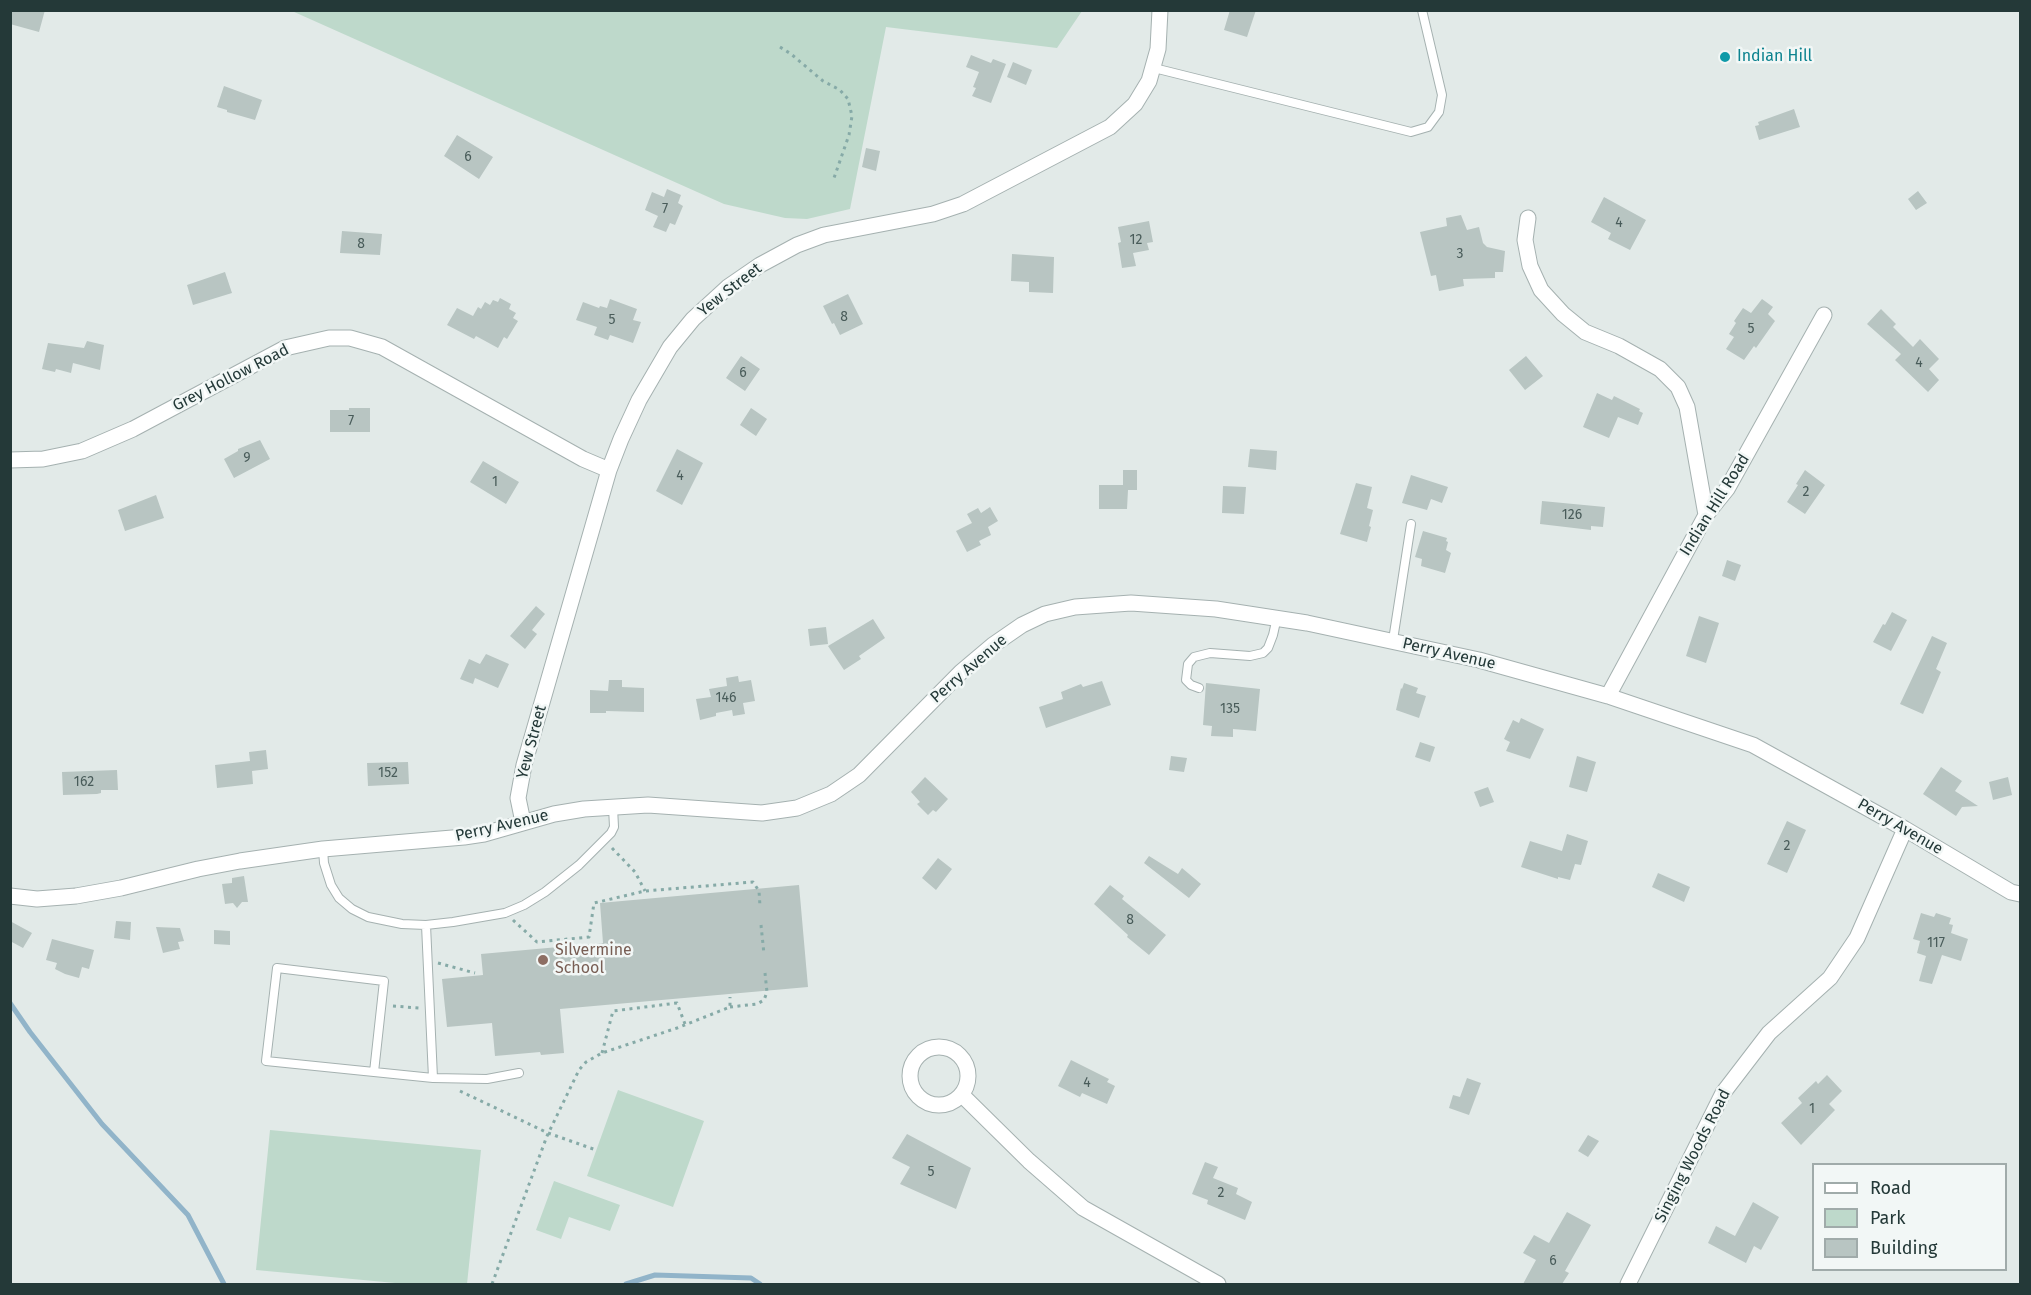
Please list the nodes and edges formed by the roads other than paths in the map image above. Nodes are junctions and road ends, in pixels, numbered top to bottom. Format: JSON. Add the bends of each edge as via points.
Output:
{"nodes":[{"id":1,"x":1160,"y":10,"type":"edge"},
{"id":2,"x":1422,"y":10,"type":"edge"},
{"id":3,"x":1154,"y":68,"type":"junction"},
{"id":4,"x":1528,"y":218,"type":"dead end"},
{"id":5,"x":1824,"y":315,"type":"dead end"},
{"id":6,"x":10,"y":460,"type":"edge"},
{"id":7,"x":609,"y":470,"type":"junction"},
{"id":8,"x":1706,"y":515,"type":"junction"},
{"id":9,"x":1411,"y":524,"type":"dead end"},
{"id":10,"x":1277,"y":617,"type":"junction"},
{"id":11,"x":1393,"y":640,"type":"junction"},
{"id":12,"x":1199,"y":688,"type":"dead end"},
{"id":13,"x":1608,"y":696,"type":"junction"},
{"id":14,"x":614,"y":807,"type":"junction"},
{"id":15,"x":523,"y":822,"type":"junction"},
{"id":16,"x":1905,"y":829,"type":"junction"},
{"id":17,"x":323,"y":849,"type":"junction"},
{"id":18,"x":2020,"y":894,"type":"edge"},
{"id":19,"x":10,"y":896,"type":"edge"},
{"id":20,"x":426,"y":925,"type":"junction"},
{"id":21,"x":374,"y":1072,"type":"junction"},
{"id":22,"x":519,"y":1073,"type":"dead end"},
{"id":23,"x":433,"y":1078,"type":"junction"},
{"id":24,"x":962,"y":1095,"type":"dead end"},
{"id":25,"x":1218,"y":1284,"type":"edge"},
{"id":26,"x":1628,"y":1284,"type":"edge"}],
"edges":[{"from":1,"to":3,"type":"street","name":"Yew Street"},
{"from":2,"to":3,"type":"lane","via":[[1442,95],[1439,112],[1428,127],[1412,132]]},
{"from":3,"to":7,"type":"street","name":"Yew Street","via":[[1136,104],[1110,127],[972,200],[940,212],[816,237],[780,254],[728,287],[693,319],[660,362],[627,423]]},
{"from":4,"to":8,"type":"street","via":[[1525,240],[1530,266],[1541,290],[1585,332],[1660,369],[1678,387],[1687,407]]},
{"from":5,"to":8,"type":"street","name":"Indian Hill Road","via":[[1727,489]]},
{"from":6,"to":7,"type":"street","name":"Grey Hollow Road","via":[[43,459],[82,451],[133,429],[285,348],[329,338],[350,338],[396,354]]},
{"from":7,"to":15,"type":"street","name":"Yew Street","via":[[524,765],[518,798]]},
{"from":8,"to":13,"type":"street","name":"Indian Hill Road"},
{"from":9,"to":11,"type":"lane"},
{"from":10,"to":11,"type":"street","name":"Perry Avenue"},
{"from":10,"to":12,"type":"lane","via":[[1263,653],[1210,653],[1194,657],[1188,664],[1186,680]]},
{"from":10,"to":14,"type":"street","name":"Perry Avenue","via":[[1131,603],[1055,611],[1022,625],[981,654],[859,775],[820,799],[762,813],[665,806]]},
{"from":11,"to":13,"type":"street","name":"Perry Avenue"},
{"from":13,"to":16,"type":"street","name":"Perry Avenue","via":[[1753,745]]},
{"from":14,"to":15,"type":"street","name":"Perry Avenue"},
{"from":14,"to":20,"type":"lane","via":[[614,827],[604,842],[545,892],[506,913]]},
{"from":15,"to":17,"type":"street","name":"Perry Avenue","via":[[464,837]]},
{"from":16,"to":18,"type":"street","name":"Perry Avenue"},
{"from":16,"to":26,"type":"street","name":"Singing Woods Road","via":[[1857,938],[1830,978],[1769,1033],[1723,1093]]},
{"from":17,"to":19,"type":"street","name":"Perry Avenue","via":[[219,865],[76,896]]},
{"from":17,"to":20,"type":"lane","via":[[332,885],[352,909],[384,922]]},
{"from":20,"to":23,"type":"lane"},
{"from":21,"to":21,"type":"lane","via":[[384,981],[277,968],[266,1061]]},
{"from":21,"to":23,"type":"lane"},
{"from":22,"to":23,"type":"lane","via":[[487,1079]]},
{"from":24,"to":25,"type":"street","via":[[1083,1208]]}]}
